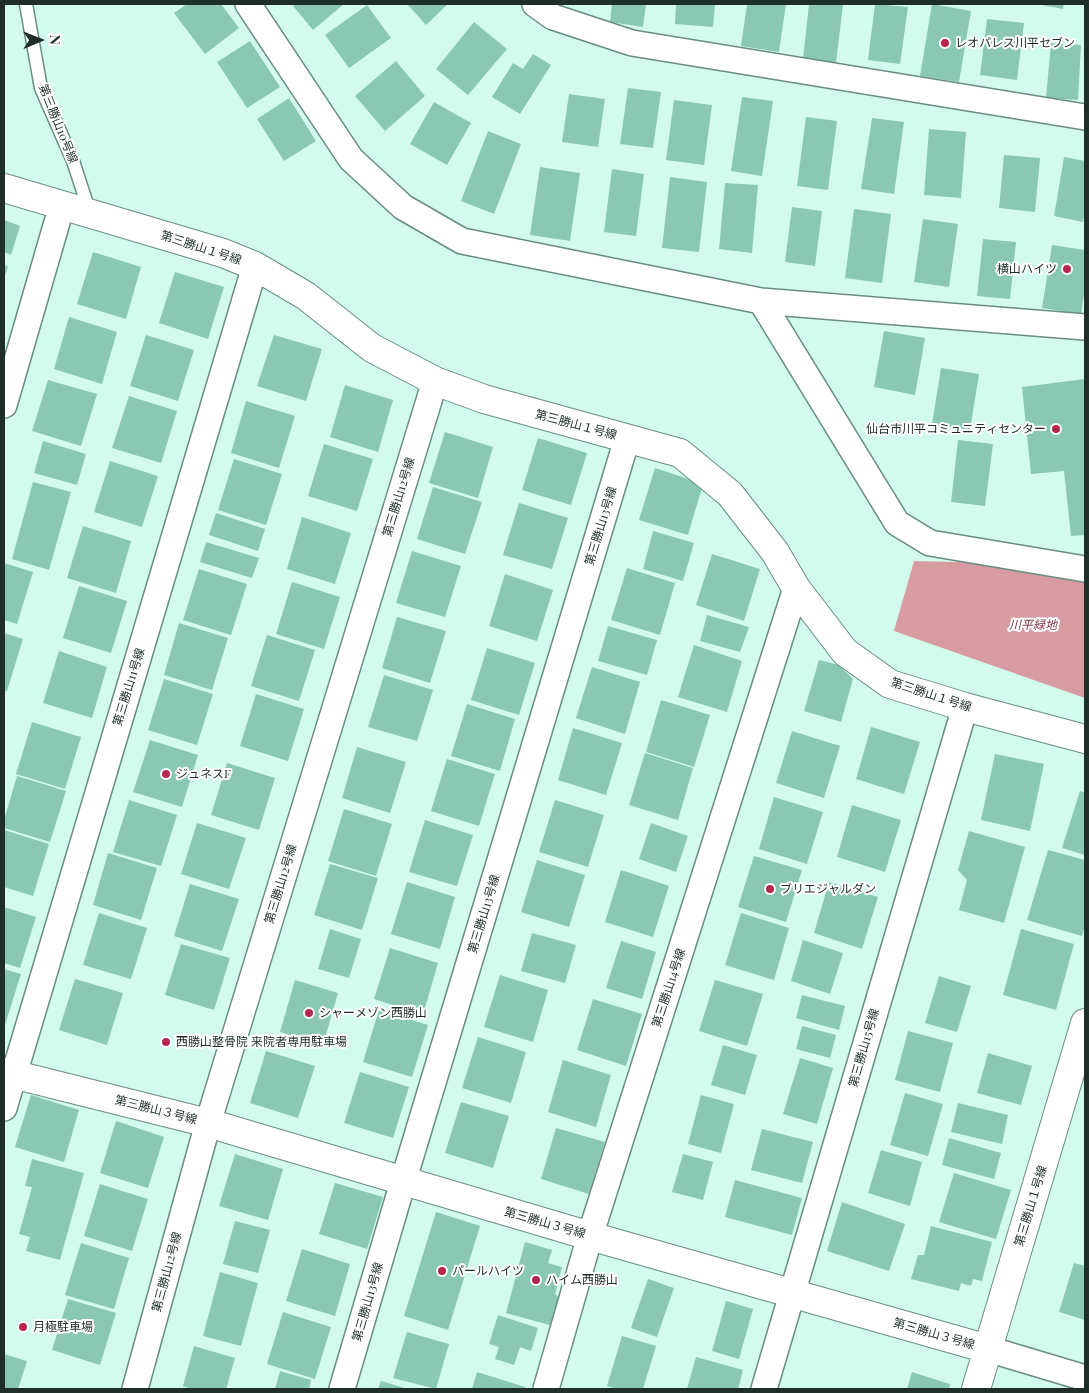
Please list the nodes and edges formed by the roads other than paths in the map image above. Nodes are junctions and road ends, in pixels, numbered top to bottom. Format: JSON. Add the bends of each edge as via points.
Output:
{"nodes":[{"id":1,"x":26,"y":4,"type":"edge"},
{"id":2,"x":248,"y":4,"type":"edge"},
{"id":3,"x":535,"y":4,"type":"edge"},
{"id":4,"x":1085,"y":117,"type":"edge"},
{"id":5,"x":4,"y":188,"type":"edge"},
{"id":6,"x":62,"y":205,"type":"junction"},
{"id":7,"x":90,"y":214,"type":"junction"},
{"id":8,"x":255,"y":266,"type":"junction"},
{"id":9,"x":761,"y":301,"type":"junction"},
{"id":10,"x":1085,"y":327,"type":"edge"},
{"id":11,"x":435,"y":381,"type":"junction"},
{"id":12,"x":4,"y":405,"type":"edge"},
{"id":13,"x":627,"y":439,"type":"junction"},
{"id":14,"x":1085,"y":569,"type":"edge"},
{"id":15,"x":796,"y":588,"type":"junction"},
{"id":16,"x":965,"y":707,"type":"junction"},
{"id":17,"x":1085,"y":739,"type":"edge"},
{"id":18,"x":1085,"y":1023,"type":"edge"},
{"id":19,"x":9,"y":1074,"type":"edge"},
{"id":20,"x":4,"y":1108,"type":"edge"},
{"id":21,"x":208,"y":1123,"type":"junction"},
{"id":22,"x":403,"y":1182,"type":"junction"},
{"id":23,"x":590,"y":1236,"type":"junction"},
{"id":24,"x":792,"y":1294,"type":"junction"},
{"id":25,"x":988,"y":1349,"type":"junction"},
{"id":26,"x":1085,"y":1378,"type":"edge"},
{"id":27,"x":135,"y":1389,"type":"edge"},
{"id":28,"x":342,"y":1389,"type":"edge"},
{"id":29,"x":546,"y":1389,"type":"edge"},
{"id":30,"x":764,"y":1389,"type":"edge"},
{"id":31,"x":976,"y":1389,"type":"edge"}],
"edges":[{"from":1,"to":7,"type":"lane","name":"第三勝山10号線","via":[[41,88],[73,161]]},
{"from":2,"to":9,"type":"street","via":[[351,159],[403,207],[462,241]]},
{"from":3,"to":4,"type":"street","via":[[553,17],[632,43]]},
{"from":5,"to":6,"type":"street","name":"第三勝山１号線"},
{"from":6,"to":7,"type":"street","name":"第三勝山１号線"},
{"from":6,"to":12,"type":"street"},
{"from":7,"to":8,"type":"street","name":"第三勝山１号線","via":[[223,253]]},
{"from":8,"to":11,"type":"street","name":"第三勝山１号線","via":[[306,296],[372,348]]},
{"from":8,"to":19,"type":"street","name":"第三勝山11号線"},
{"from":9,"to":10,"type":"street"},
{"from":9,"to":14,"type":"street","via":[[897,523],[930,544]]},
{"from":11,"to":13,"type":"street","name":"第三勝山１号線","via":[[484,399]]},
{"from":11,"to":21,"type":"street","name":"第三勝山12号線"},
{"from":13,"to":15,"type":"street","name":"第三勝山１号線","via":[[680,453],[730,494],[775,552]]},
{"from":13,"to":22,"type":"street","name":"第三勝山13号線"},
{"from":15,"to":16,"type":"street","name":"第三勝山１号線","via":[[845,652],[890,684]]},
{"from":15,"to":23,"type":"street","name":"第三勝山14号線"},
{"from":16,"to":17,"type":"street","name":"第三勝山１号線"},
{"from":16,"to":24,"type":"street","name":"第三勝山15号線"},
{"from":18,"to":25,"type":"street","name":"第三勝山１号線"},
{"from":19,"to":20,"type":"street","name":"第三勝山11号線"},
{"from":19,"to":21,"type":"street","name":"第三勝山３号線"},
{"from":21,"to":22,"type":"street","name":"第三勝山３号線"},
{"from":21,"to":27,"type":"street","name":"第三勝山12号線"},
{"from":22,"to":23,"type":"street","name":"第三勝山３号線"},
{"from":22,"to":28,"type":"street","name":"第三勝山13号線"},
{"from":23,"to":24,"type":"street","name":"第三勝山３号線"},
{"from":23,"to":29,"type":"street","name":"第三勝山14号線"},
{"from":24,"to":25,"type":"street","name":"第三勝山３号線"},
{"from":24,"to":30,"type":"street","name":"第三勝山15号線"},
{"from":25,"to":26,"type":"street","name":"第三勝山３号線"},
{"from":25,"to":31,"type":"street","name":"第三勝山１号線"}]}
